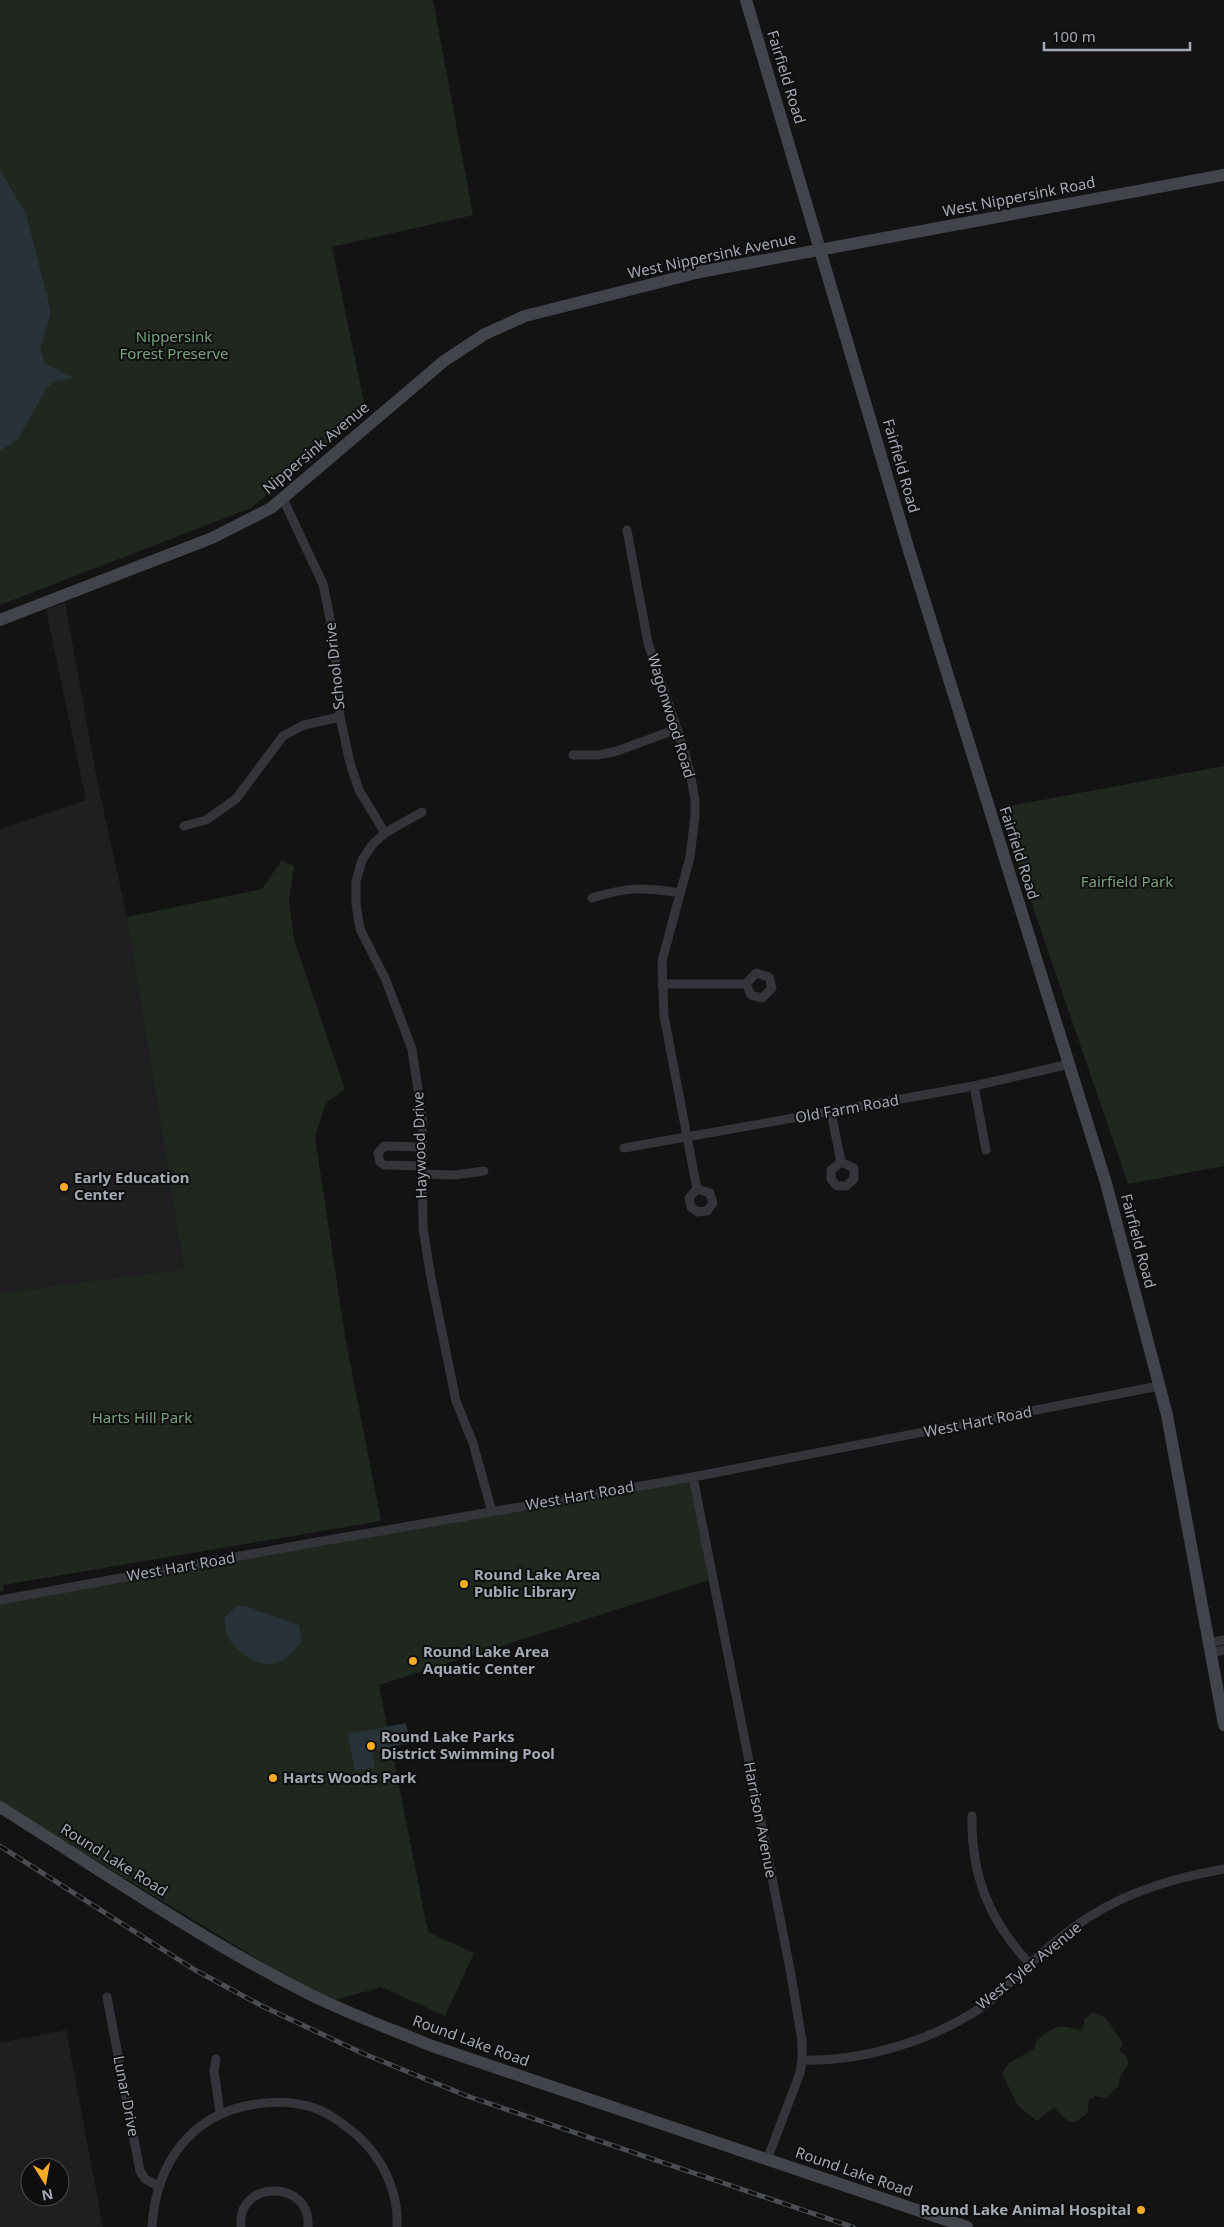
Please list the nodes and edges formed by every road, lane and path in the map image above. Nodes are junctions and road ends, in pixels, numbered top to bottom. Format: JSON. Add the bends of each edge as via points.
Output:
{"nodes":[{"id":1,"x":746,"y":0,"type":"edge"},
{"id":2,"x":1224,"y":175,"type":"edge"},
{"id":3,"x":820,"y":250,"type":"junction"},
{"id":4,"x":612,"y":294,"type":"joint"},
{"id":5,"x":283,"y":499,"type":"junction"},
{"id":6,"x":627,"y":530,"type":"dead end"},
{"id":7,"x":0,"y":620,"type":"edge"},
{"id":8,"x":340,"y":717,"type":"junction"},
{"id":9,"x":677,"y":728,"type":"junction"},
{"id":10,"x":573,"y":755,"type":"dead end"},
{"id":11,"x":422,"y":812,"type":"dead end"},
{"id":12,"x":184,"y":826,"type":"dead end"},
{"id":13,"x":386,"y":833,"type":"junction"},
{"id":14,"x":680,"y":893,"type":"junction"},
{"id":15,"x":592,"y":898,"type":"dead end"},
{"id":16,"x":662,"y":984,"type":"junction"},
{"id":17,"x":746,"y":984,"type":"dead end"},
{"id":18,"x":1069,"y":1064,"type":"junction"},
{"id":19,"x":974,"y":1086,"type":"junction"},
{"id":20,"x":831,"y":1112,"type":"junction"},
{"id":21,"x":687,"y":1138,"type":"junction"},
{"id":22,"x":422,"y":1147,"type":"junction"},
{"id":23,"x":624,"y":1148,"type":"dead end"},
{"id":24,"x":986,"y":1150,"type":"dead end"},
{"id":25,"x":841,"y":1162,"type":"dead end"},
{"id":26,"x":422,"y":1170,"type":"junction"},
{"id":27,"x":484,"y":1172,"type":"dead end"},
{"id":28,"x":697,"y":1189,"type":"dead end"},
{"id":29,"x":1159,"y":1386,"type":"junction"},
{"id":30,"x":693,"y":1477,"type":"junction"},
{"id":31,"x":492,"y":1512,"type":"junction"},
{"id":32,"x":0,"y":1600,"type":"edge"},
{"id":33,"x":1224,"y":1640,"type":"edge"},
{"id":34,"x":1210,"y":1648,"type":"junction"},
{"id":35,"x":1224,"y":1650,"type":"edge"},
{"id":36,"x":1224,"y":1725,"type":"edge"},
{"id":37,"x":0,"y":1807,"type":"edge"},
{"id":38,"x":972,"y":1816,"type":"dead end"},
{"id":39,"x":1224,"y":1869,"type":"edge"},
{"id":40,"x":1030,"y":1964,"type":"junction"},
{"id":41,"x":107,"y":1997,"type":"dead end"},
{"id":42,"x":216,"y":2059,"type":"dead end"},
{"id":43,"x":802,"y":2060,"type":"junction"},
{"id":44,"x":220,"y":2113,"type":"junction"},
{"id":45,"x":767,"y":2160,"type":"junction"},
{"id":46,"x":158,"y":2186,"type":"junction"},
{"id":47,"x":152,"y":2227,"type":"edge"},
{"id":48,"x":242,"y":2227,"type":"edge"},
{"id":49,"x":308,"y":2227,"type":"edge"},
{"id":50,"x":397,"y":2227,"type":"edge"},
{"id":51,"x":967,"y":2227,"type":"edge"}],
"edges":[{"from":1,"to":3,"type":"street","name":"Fairfield Road"},
{"from":2,"to":3,"type":"street","name":"West Nippersink Road"},
{"from":3,"to":4,"type":"street","name":"West Nippersink Avenue","via":[[701,272]]},
{"from":3,"to":18,"type":"street","name":"Fairfield Road","via":[[920,588]]},
{"from":4,"to":5,"type":"street","name":"Nippersink Avenue","via":[[525,316],[485,334],[444,361]]},
{"from":5,"to":7,"type":"street","name":"Nippersink Avenue","via":[[212,538]]},
{"from":5,"to":8,"type":"street","name":"School Drive","via":[[323,584],[333,633]]},
{"from":6,"to":9,"type":"street","name":"Wagonwood Road","via":[[642,619]]},
{"from":8,"to":12,"type":"street","via":[[304,725],[283,736],[236,799],[206,820]]},
{"from":8,"to":13,"type":"street","name":"School Drive","via":[[359,790]]},
{"from":9,"to":10,"type":"street","via":[[598,755]]},
{"from":9,"to":14,"type":"street","name":"Wagonwood Road","via":[[690,772],[695,816],[690,857]]},
{"from":11,"to":13,"type":"street","name":"Haywood Drive"},
{"from":13,"to":22,"type":"street","name":"Haywood Drive","via":[[362,860],[356,882],[356,904],[360,929],[385,978],[412,1049],[422,1117]]},
{"from":14,"to":15,"type":"street","via":[[635,887]]},
{"from":14,"to":16,"type":"street","name":"Wagonwood Road","via":[[662,961]]},
{"from":16,"to":17,"type":"street"},
{"from":16,"to":21,"type":"street","name":"Wagonwood Road","via":[[664,1016]]},
{"from":18,"to":19,"type":"street","name":"Old Farm Road"},
{"from":18,"to":29,"type":"street","name":"Fairfield Road","via":[[1106,1183]]},
{"from":19,"to":20,"type":"street","name":"Old Farm Road"},
{"from":19,"to":24,"type":"street"},
{"from":20,"to":21,"type":"street","name":"Old Farm Road"},
{"from":20,"to":25,"type":"street"},
{"from":21,"to":23,"type":"street","name":"Old Farm Road"},
{"from":21,"to":28,"type":"street","name":"Wagonwood Road"},
{"from":22,"to":26,"type":"street","name":"Haywood Drive"},
{"from":22,"to":26,"type":"street","via":[[384,1146],[378,1153],[384,1165]]},
{"from":26,"to":27,"type":"street","via":[[454,1175]]},
{"from":26,"to":31,"type":"street","name":"Haywood Drive","via":[[423,1228],[444,1346],[456,1401],[473,1443]]},
{"from":29,"to":30,"type":"street","name":"West Hart Road"},
{"from":29,"to":34,"type":"street","name":"Fairfield Road"},
{"from":30,"to":31,"type":"street","name":"West Hart Road"},
{"from":30,"to":43,"type":"street","name":"Harrison Avenue","via":[[790,1969]]},
{"from":31,"to":32,"type":"street","name":"West Hart Road"},
{"from":33,"to":34,"type":"street"},
{"from":34,"to":35,"type":"street"},
{"from":34,"to":36,"type":"street","name":"Fairfield Road"},
{"from":37,"to":45,"type":"street","name":"Round Lake Road","via":[[199,1932],[310,1994],[432,2046]]},
{"from":38,"to":40,"type":"street","via":[[971,1843],[988,1904],[1012,1945]]},
{"from":39,"to":40,"type":"street","name":"West Tyler Avenue","via":[[1170,1880],[1126,1897],[1089,1916]]},
{"from":40,"to":43,"type":"street","name":"West Tyler Avenue","via":[[986,2004],[925,2036],[866,2053]]},
{"from":41,"to":46,"type":"street","name":"Lunar Drive","via":[[140,2171],[144,2179]]},
{"from":42,"to":44,"type":"street","via":[[214,2071]]},
{"from":43,"to":45,"type":"street","name":"Harrison Avenue"},
{"from":44,"to":46,"type":"street","via":[[178,2148]]},
{"from":44,"to":50,"type":"street","via":[[273,2102],[296,2103],[340,2121],[367,2144],[384,2167],[394,2194]]},
{"from":45,"to":51,"type":"street","name":"Round Lake Road"},
{"from":46,"to":47,"type":"street"},
{"from":48,"to":49,"type":"street","via":[[243,2211],[250,2201],[270,2190],[293,2195],[307,2213]]}]}
